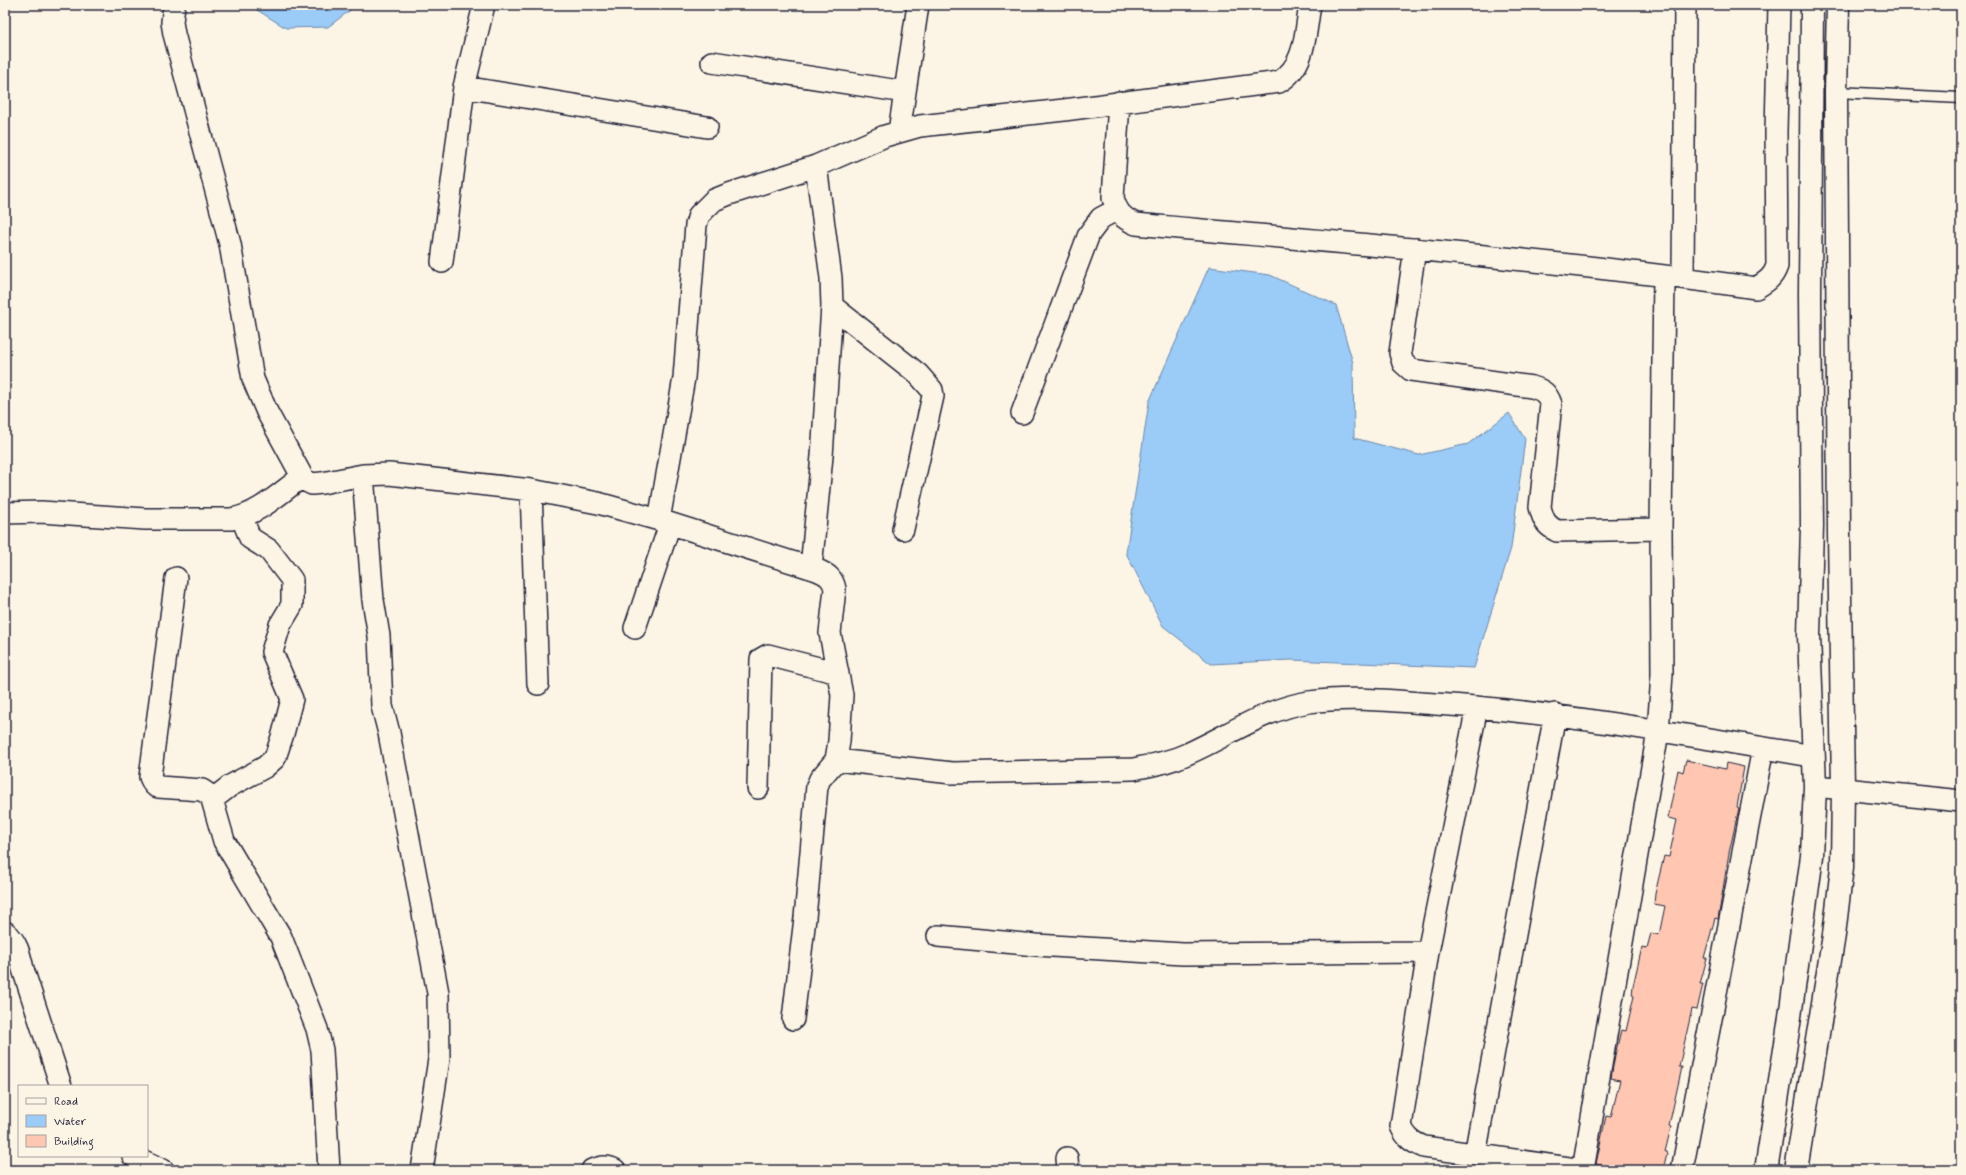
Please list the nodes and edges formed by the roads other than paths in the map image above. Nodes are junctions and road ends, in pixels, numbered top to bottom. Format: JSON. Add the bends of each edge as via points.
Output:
{"nodes":[{"id":1,"x":174,"y":5,"type":"edge"},
{"id":2,"x":484,"y":5,"type":"edge"},
{"id":3,"x":918,"y":5,"type":"edge"},
{"id":4,"x":1310,"y":5,"type":"edge"},
{"id":5,"x":1685,"y":5,"type":"edge"},
{"id":6,"x":1779,"y":5,"type":"edge"},
{"id":7,"x":1812,"y":5,"type":"edge"},
{"id":8,"x":1838,"y":5,"type":"edge"},
{"id":9,"x":712,"y":62,"type":"dead end"},
{"id":10,"x":464,"y":87,"type":"junction"},
{"id":11,"x":905,"y":92,"type":"junction"},
{"id":12,"x":1836,"y":92,"type":"junction"},
{"id":13,"x":1961,"y":98,"type":"edge"},
{"id":14,"x":1119,"y":102,"type":"junction"},
{"id":15,"x":707,"y":127,"type":"dead end"},
{"id":16,"x":899,"y":132,"type":"junction"},
{"id":17,"x":816,"y":166,"type":"junction"},
{"id":18,"x":1116,"y":210,"type":"junction"},
{"id":19,"x":1415,"y":249,"type":"junction"},
{"id":20,"x":442,"y":262,"type":"dead end"},
{"id":21,"x":1674,"y":277,"type":"junction"},
{"id":22,"x":832,"y":306,"type":"junction"},
{"id":23,"x":1022,"y":413,"type":"dead end"},
{"id":24,"x":363,"y":475,"type":"junction"},
{"id":25,"x":302,"y":477,"type":"junction"},
{"id":26,"x":531,"y":490,"type":"junction"},
{"id":27,"x":5,"y":513,"type":"edge"},
{"id":28,"x":242,"y":518,"type":"junction"},
{"id":29,"x":664,"y":522,"type":"junction"},
{"id":30,"x":903,"y":529,"type":"dead end"},
{"id":31,"x":1661,"y":529,"type":"junction"},
{"id":32,"x":811,"y":568,"type":"junction"},
{"id":33,"x":176,"y":578,"type":"dead end"},
{"id":34,"x":636,"y":628,"type":"dead end"},
{"id":35,"x":838,"y":673,"type":"junction"},
{"id":36,"x":538,"y":684,"type":"dead end"},
{"id":37,"x":1477,"y":707,"type":"junction"},
{"id":38,"x":1555,"y":714,"type":"junction"},
{"id":39,"x":1658,"y":732,"type":"junction"},
{"id":40,"x":1763,"y":748,"type":"junction"},
{"id":41,"x":1813,"y":756,"type":"junction"},
{"id":42,"x":836,"y":760,"type":"junction"},
{"id":43,"x":1815,"y":786,"type":"junction"},
{"id":44,"x":758,"y":788,"type":"dead end"},
{"id":45,"x":1843,"y":788,"type":"junction"},
{"id":46,"x":213,"y":799,"type":"junction"},
{"id":47,"x":1961,"y":800,"type":"edge"},
{"id":48,"x":5,"y":932,"type":"edge"},
{"id":49,"x":938,"y":936,"type":"dead end"},
{"id":50,"x":1428,"y":952,"type":"junction"},
{"id":51,"x":793,"y":1019,"type":"dead end"},
{"id":52,"x":61,"y":1085,"type":"edge"},
{"id":53,"x":1475,"y":1155,"type":"junction"},
{"id":54,"x":135,"y":1157,"type":"edge"},
{"id":55,"x":163,"y":1170,"type":"edge"},
{"id":56,"x":329,"y":1170,"type":"edge"},
{"id":57,"x":422,"y":1170,"type":"edge"},
{"id":58,"x":592,"y":1170,"type":"edge"},
{"id":59,"x":615,"y":1170,"type":"edge"},
{"id":60,"x":1582,"y":1170,"type":"edge"},
{"id":61,"x":1682,"y":1170,"type":"edge"},
{"id":62,"x":1766,"y":1170,"type":"edge"},
{"id":63,"x":1796,"y":1170,"type":"edge"}],
"edges":[{"from":1,"to":25,"type":"street","via":[[174,34],[230,244],[253,379],[267,412]]},
{"from":2,"to":10,"type":"street"},
{"from":3,"to":11,"type":"street"},
{"from":4,"to":14,"type":"street","via":[[1301,57],[1289,76],[1279,82],[1272,85]]},
{"from":5,"to":21,"type":"street"},
{"from":6,"to":21,"type":"street","via":[[1777,254],[1774,274],[1767,282],[1756,288]]},
{"from":7,"to":41,"type":"street","via":[[1812,526],[1809,636]]},
{"from":8,"to":12,"type":"street"},
{"from":9,"to":11,"type":"street"},
{"from":10,"to":15,"type":"street"},
{"from":10,"to":20,"type":"street"},
{"from":11,"to":16,"type":"street"},
{"from":12,"to":13,"type":"lane"},
{"from":12,"to":45,"type":"street"},
{"from":14,"to":16,"type":"street","via":[[945,122]]},
{"from":14,"to":18,"type":"street","via":[[1113,198]]},
{"from":16,"to":17,"type":"street"},
{"from":17,"to":22,"type":"street","via":[[831,278]]},
{"from":17,"to":29,"type":"street","via":[[728,194],[714,200],[699,215],[684,378]]},
{"from":18,"to":19,"type":"street","via":[[1124,219],[1136,224]]},
{"from":18,"to":23,"type":"street","via":[[1101,218],[1089,234]]},
{"from":19,"to":21,"type":"street"},
{"from":19,"to":31,"type":"street","via":[[1400,353],[1402,363],[1411,370],[1532,387],[1543,390],[1548,395],[1551,404],[1540,507],[1543,520],[1548,526],[1557,531]]},
{"from":21,"to":31,"type":"street"},
{"from":22,"to":30,"type":"street","via":[[918,374],[932,390],[933,396]]},
{"from":22,"to":32,"type":"street","via":[[822,456]]},
{"from":24,"to":25,"type":"street","via":[[312,484]]},
{"from":24,"to":26,"type":"street","via":[[420,476]]},
{"from":24,"to":57,"type":"street","via":[[373,600],[379,636],[383,712],[438,993],[439,1059]]},
{"from":25,"to":28,"type":"street"},
{"from":26,"to":29,"type":"street","via":[[598,503]]},
{"from":26,"to":36,"type":"street"},
{"from":27,"to":28,"type":"street","via":[[41,512],[145,519]]},
{"from":28,"to":46,"type":"street","via":[[250,538],[269,550],[292,580],[292,605],[280,625],[272,652],[292,698],[275,758],[265,768],[230,786]]},
{"from":29,"to":32,"type":"street"},
{"from":29,"to":34,"type":"street"},
{"from":31,"to":39,"type":"street","via":[[1662,674]]},
{"from":32,"to":35,"type":"street","via":[[829,576],[835,588],[830,633]]},
{"from":33,"to":46,"type":"street","via":[[150,777],[158,787],[202,790],[208,792]]},
{"from":35,"to":42,"type":"street","via":[[842,702]]},
{"from":35,"to":44,"type":"street","via":[[768,655],[761,659]]},
{"from":37,"to":38,"type":"street"},
{"from":37,"to":42,"type":"street","via":[[1352,699],[1307,702],[1269,713],[1188,754],[1161,764],[1133,769],[952,773]]},
{"from":37,"to":50,"type":"street"},
{"from":38,"to":39,"type":"street"},
{"from":38,"to":53,"type":"street"},
{"from":39,"to":40,"type":"street"},
{"from":39,"to":60,"type":"street"},
{"from":40,"to":41,"type":"street"},
{"from":40,"to":61,"type":"street"},
{"from":41,"to":43,"type":"street"},
{"from":42,"to":51,"type":"street","via":[[816,786],[805,918]]},
{"from":43,"to":45,"type":"street"},
{"from":43,"to":62,"type":"street","via":[[1811,868]]},
{"from":45,"to":47,"type":"street"},
{"from":45,"to":63,"type":"street","via":[[1842,866],[1838,909]]},
{"from":46,"to":56,"type":"street","via":[[224,841],[281,937],[317,1029],[322,1050]]},
{"from":48,"to":52,"type":"street","via":[[15,942],[19,952]]},
{"from":49,"to":50,"type":"street","via":[[1183,954]]},
{"from":50,"to":53,"type":"street","via":[[1401,1126],[1405,1136],[1424,1147]]},
{"from":53,"to":60,"type":"street"},
{"from":54,"to":55,"type":"street"},
{"from":58,"to":59,"type":"street","via":[[610,1167]]}]}
